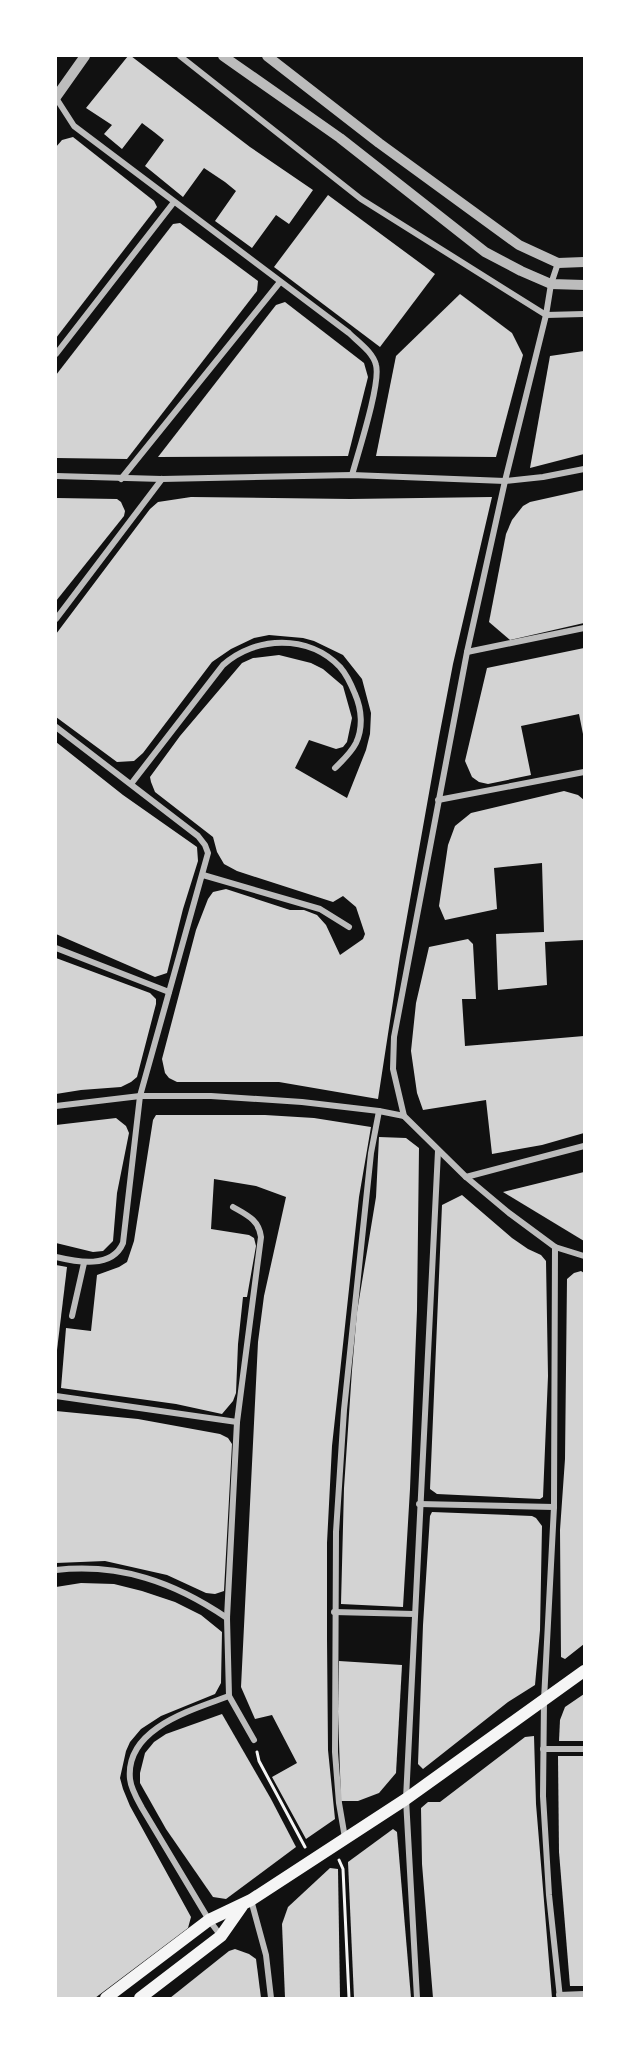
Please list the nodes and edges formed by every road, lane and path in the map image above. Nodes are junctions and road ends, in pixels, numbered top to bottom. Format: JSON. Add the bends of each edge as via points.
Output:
{"nodes":[{"id":1,"x":85,"y":56,"type":"edge"},
{"id":2,"x":180,"y":56,"type":"edge"},
{"id":3,"x":223,"y":56,"type":"edge"},
{"id":4,"x":267,"y":56,"type":"edge"},
{"id":5,"x":56,"y":98,"type":"edge"},
{"id":6,"x":174,"y":202,"type":"junction"},
{"id":7,"x":585,"y":262,"type":"edge"},
{"id":8,"x":558,"y":263,"type":"junction"},
{"id":9,"x":280,"y":282,"type":"junction"},
{"id":10,"x":550,"y":284,"type":"junction"},
{"id":11,"x":585,"y":285,"type":"edge"},
{"id":12,"x":585,"y":314,"type":"edge"},
{"id":13,"x":546,"y":315,"type":"junction"},
{"id":14,"x":56,"y":354,"type":"edge"},
{"id":15,"x":585,"y":469,"type":"edge"},
{"id":16,"x":352,"y":475,"type":"junction"},
{"id":17,"x":56,"y":476,"type":"edge"},
{"id":18,"x":121,"y":478,"type":"junction"},
{"id":19,"x":162,"y":478,"type":"junction"},
{"id":20,"x":505,"y":481,"type":"junction"},
{"id":21,"x":56,"y":619,"type":"edge"},
{"id":22,"x":585,"y":628,"type":"edge"},
{"id":23,"x":467,"y":652,"type":"junction"},
{"id":24,"x":56,"y":727,"type":"edge"},
{"id":25,"x":335,"y":768,"type":"dead end"},
{"id":26,"x":585,"y":772,"type":"edge"},
{"id":27,"x":131,"y":784,"type":"junction"},
{"id":28,"x":438,"y":800,"type":"junction"},
{"id":29,"x":203,"y":875,"type":"junction"},
{"id":30,"x":349,"y":927,"type":"dead end"},
{"id":31,"x":56,"y":948,"type":"edge"},
{"id":32,"x":169,"y":992,"type":"junction"},
{"id":33,"x":140,"y":1096,"type":"junction"},
{"id":34,"x":56,"y":1106,"type":"edge"},
{"id":35,"x":380,"y":1111,"type":"junction"},
{"id":36,"x":404,"y":1116,"type":"junction"},
{"id":37,"x":585,"y":1146,"type":"edge"},
{"id":38,"x":438,"y":1151,"type":"junction"},
{"id":39,"x":466,"y":1177,"type":"junction"},
{"id":40,"x":233,"y":1208,"type":"dead end"},
{"id":41,"x":555,"y":1247,"type":"junction"},
{"id":42,"x":585,"y":1256,"type":"edge"},
{"id":43,"x":56,"y":1257,"type":"edge"},
{"id":44,"x":84,"y":1263,"type":"junction"},
{"id":45,"x":72,"y":1316,"type":"dead end"},
{"id":46,"x":56,"y":1396,"type":"edge"},
{"id":47,"x":237,"y":1422,"type":"junction"},
{"id":48,"x":419,"y":1504,"type":"junction"},
{"id":49,"x":554,"y":1508,"type":"junction"},
{"id":50,"x":56,"y":1570,"type":"edge"},
{"id":51,"x":334,"y":1612,"type":"junction"},
{"id":52,"x":414,"y":1614,"type":"junction"},
{"id":53,"x":227,"y":1618,"type":"junction"},
{"id":54,"x":585,"y":1671,"type":"edge"},
{"id":55,"x":229,"y":1696,"type":"junction"},
{"id":56,"x":544,"y":1700,"type":"junction"},
{"id":57,"x":254,"y":1740,"type":"joint"},
{"id":58,"x":543,"y":1749,"type":"junction"},
{"id":59,"x":585,"y":1749,"type":"edge"},
{"id":60,"x":406,"y":1799,"type":"junction"},
{"id":61,"x":345,"y":1838,"type":"junction"},
{"id":62,"x":333,"y":1845,"type":"junction"},
{"id":63,"x":311,"y":1860,"type":"junction"},
{"id":64,"x":247,"y":1902,"type":"junction"},
{"id":65,"x":209,"y":1920,"type":"junction"},
{"id":66,"x":221,"y":1936,"type":"junction"},
{"id":67,"x":585,"y":1994,"type":"edge"},
{"id":68,"x":559,"y":1997,"type":"edge"},
{"id":69,"x":106,"y":1998,"type":"edge"},
{"id":70,"x":140,"y":1998,"type":"edge"},
{"id":71,"x":271,"y":1998,"type":"edge"},
{"id":72,"x":349,"y":1998,"type":"edge"},
{"id":73,"x":417,"y":1998,"type":"edge"}],
"edges":[{"from":1,"to":5,"type":"street"},
{"from":2,"to":13,"type":"street","via":[[361,199]]},
{"from":3,"to":10,"type":"street","via":[[340,138],[485,252]]},
{"from":4,"to":8,"type":"street","via":[[519,245]]},
{"from":5,"to":6,"type":"street","via":[[74,126]]},
{"from":6,"to":9,"type":"street"},
{"from":6,"to":14,"type":"street"},
{"from":7,"to":8,"type":"street"},
{"from":8,"to":10,"type":"street"},
{"from":9,"to":16,"type":"street","via":[[349,333],[376,365],[376,384]]},
{"from":9,"to":18,"type":"street"},
{"from":10,"to":11,"type":"street"},
{"from":10,"to":13,"type":"street"},
{"from":12,"to":13,"type":"street"},
{"from":13,"to":20,"type":"street"},
{"from":15,"to":20,"type":"street"},
{"from":16,"to":19,"type":"street"},
{"from":16,"to":20,"type":"street"},
{"from":17,"to":18,"type":"street"},
{"from":18,"to":19,"type":"street"},
{"from":19,"to":21,"type":"street"},
{"from":20,"to":23,"type":"street"},
{"from":22,"to":23,"type":"street"},
{"from":23,"to":28,"type":"street"},
{"from":24,"to":27,"type":"street"},
{"from":25,"to":27,"type":"street","via":[[351,752],[361,723],[357,698],[346,675],[329,658],[307,646],[267,644],[235,654],[223,664]]},
{"from":26,"to":28,"type":"street"},
{"from":27,"to":29,"type":"street","via":[[202,840],[208,853]]},
{"from":28,"to":36,"type":"street","via":[[394,1037],[393,1069]]},
{"from":29,"to":30,"type":"street","via":[[320,909]]},
{"from":29,"to":32,"type":"street"},
{"from":31,"to":32,"type":"street"},
{"from":32,"to":33,"type":"street"},
{"from":33,"to":34,"type":"street"},
{"from":33,"to":35,"type":"street","via":[[257,1097]]},
{"from":33,"to":44,"type":"street","via":[[123,1243],[109,1257]]},
{"from":35,"to":36,"type":"street"},
{"from":35,"to":51,"type":"street","via":[[371,1153],[344,1410]]},
{"from":36,"to":38,"type":"street"},
{"from":37,"to":39,"type":"street"},
{"from":38,"to":39,"type":"street"},
{"from":38,"to":48,"type":"street"},
{"from":39,"to":41,"type":"street"},
{"from":40,"to":47,"type":"street","via":[[254,1220],[261,1238]]},
{"from":41,"to":42,"type":"street"},
{"from":41,"to":49,"type":"street"},
{"from":43,"to":44,"type":"street"},
{"from":44,"to":45,"type":"street"},
{"from":46,"to":47,"type":"street"},
{"from":47,"to":53,"type":"street"},
{"from":48,"to":49,"type":"street"},
{"from":48,"to":52,"type":"street"},
{"from":49,"to":56,"type":"street"},
{"from":50,"to":53,"type":"street","via":[[117,1570],[195,1598]]},
{"from":51,"to":52,"type":"street"},
{"from":51,"to":61,"type":"street","via":[[335,1752]]},
{"from":52,"to":60,"type":"street"},
{"from":53,"to":55,"type":"street"},
{"from":54,"to":56,"type":"main road"},
{"from":55,"to":57,"type":"street"},
{"from":55,"to":65,"type":"street","via":[[156,1729],[138,1747],[130,1768],[133,1791]]},
{"from":56,"to":58,"type":"street"},
{"from":56,"to":60,"type":"main road"},
{"from":57,"to":63,"type":"path","via":[[259,1761]]},
{"from":58,"to":59,"type":"street"},
{"from":58,"to":68,"type":"street","via":[[546,1851]]},
{"from":60,"to":61,"type":"main road"},
{"from":60,"to":73,"type":"street"},
{"from":61,"to":62,"type":"main road"},
{"from":62,"to":63,"type":"main road"},
{"from":62,"to":72,"type":"path","via":[[343,1869]]},
{"from":63,"to":64,"type":"main road"},
{"from":64,"to":65,"type":"main road"},
{"from":64,"to":66,"type":"main road"},
{"from":64,"to":71,"type":"street","via":[[266,1955]]},
{"from":65,"to":66,"type":"street"},
{"from":65,"to":69,"type":"main road"},
{"from":66,"to":70,"type":"main road"},
{"from":67,"to":68,"type":"street"}]}
